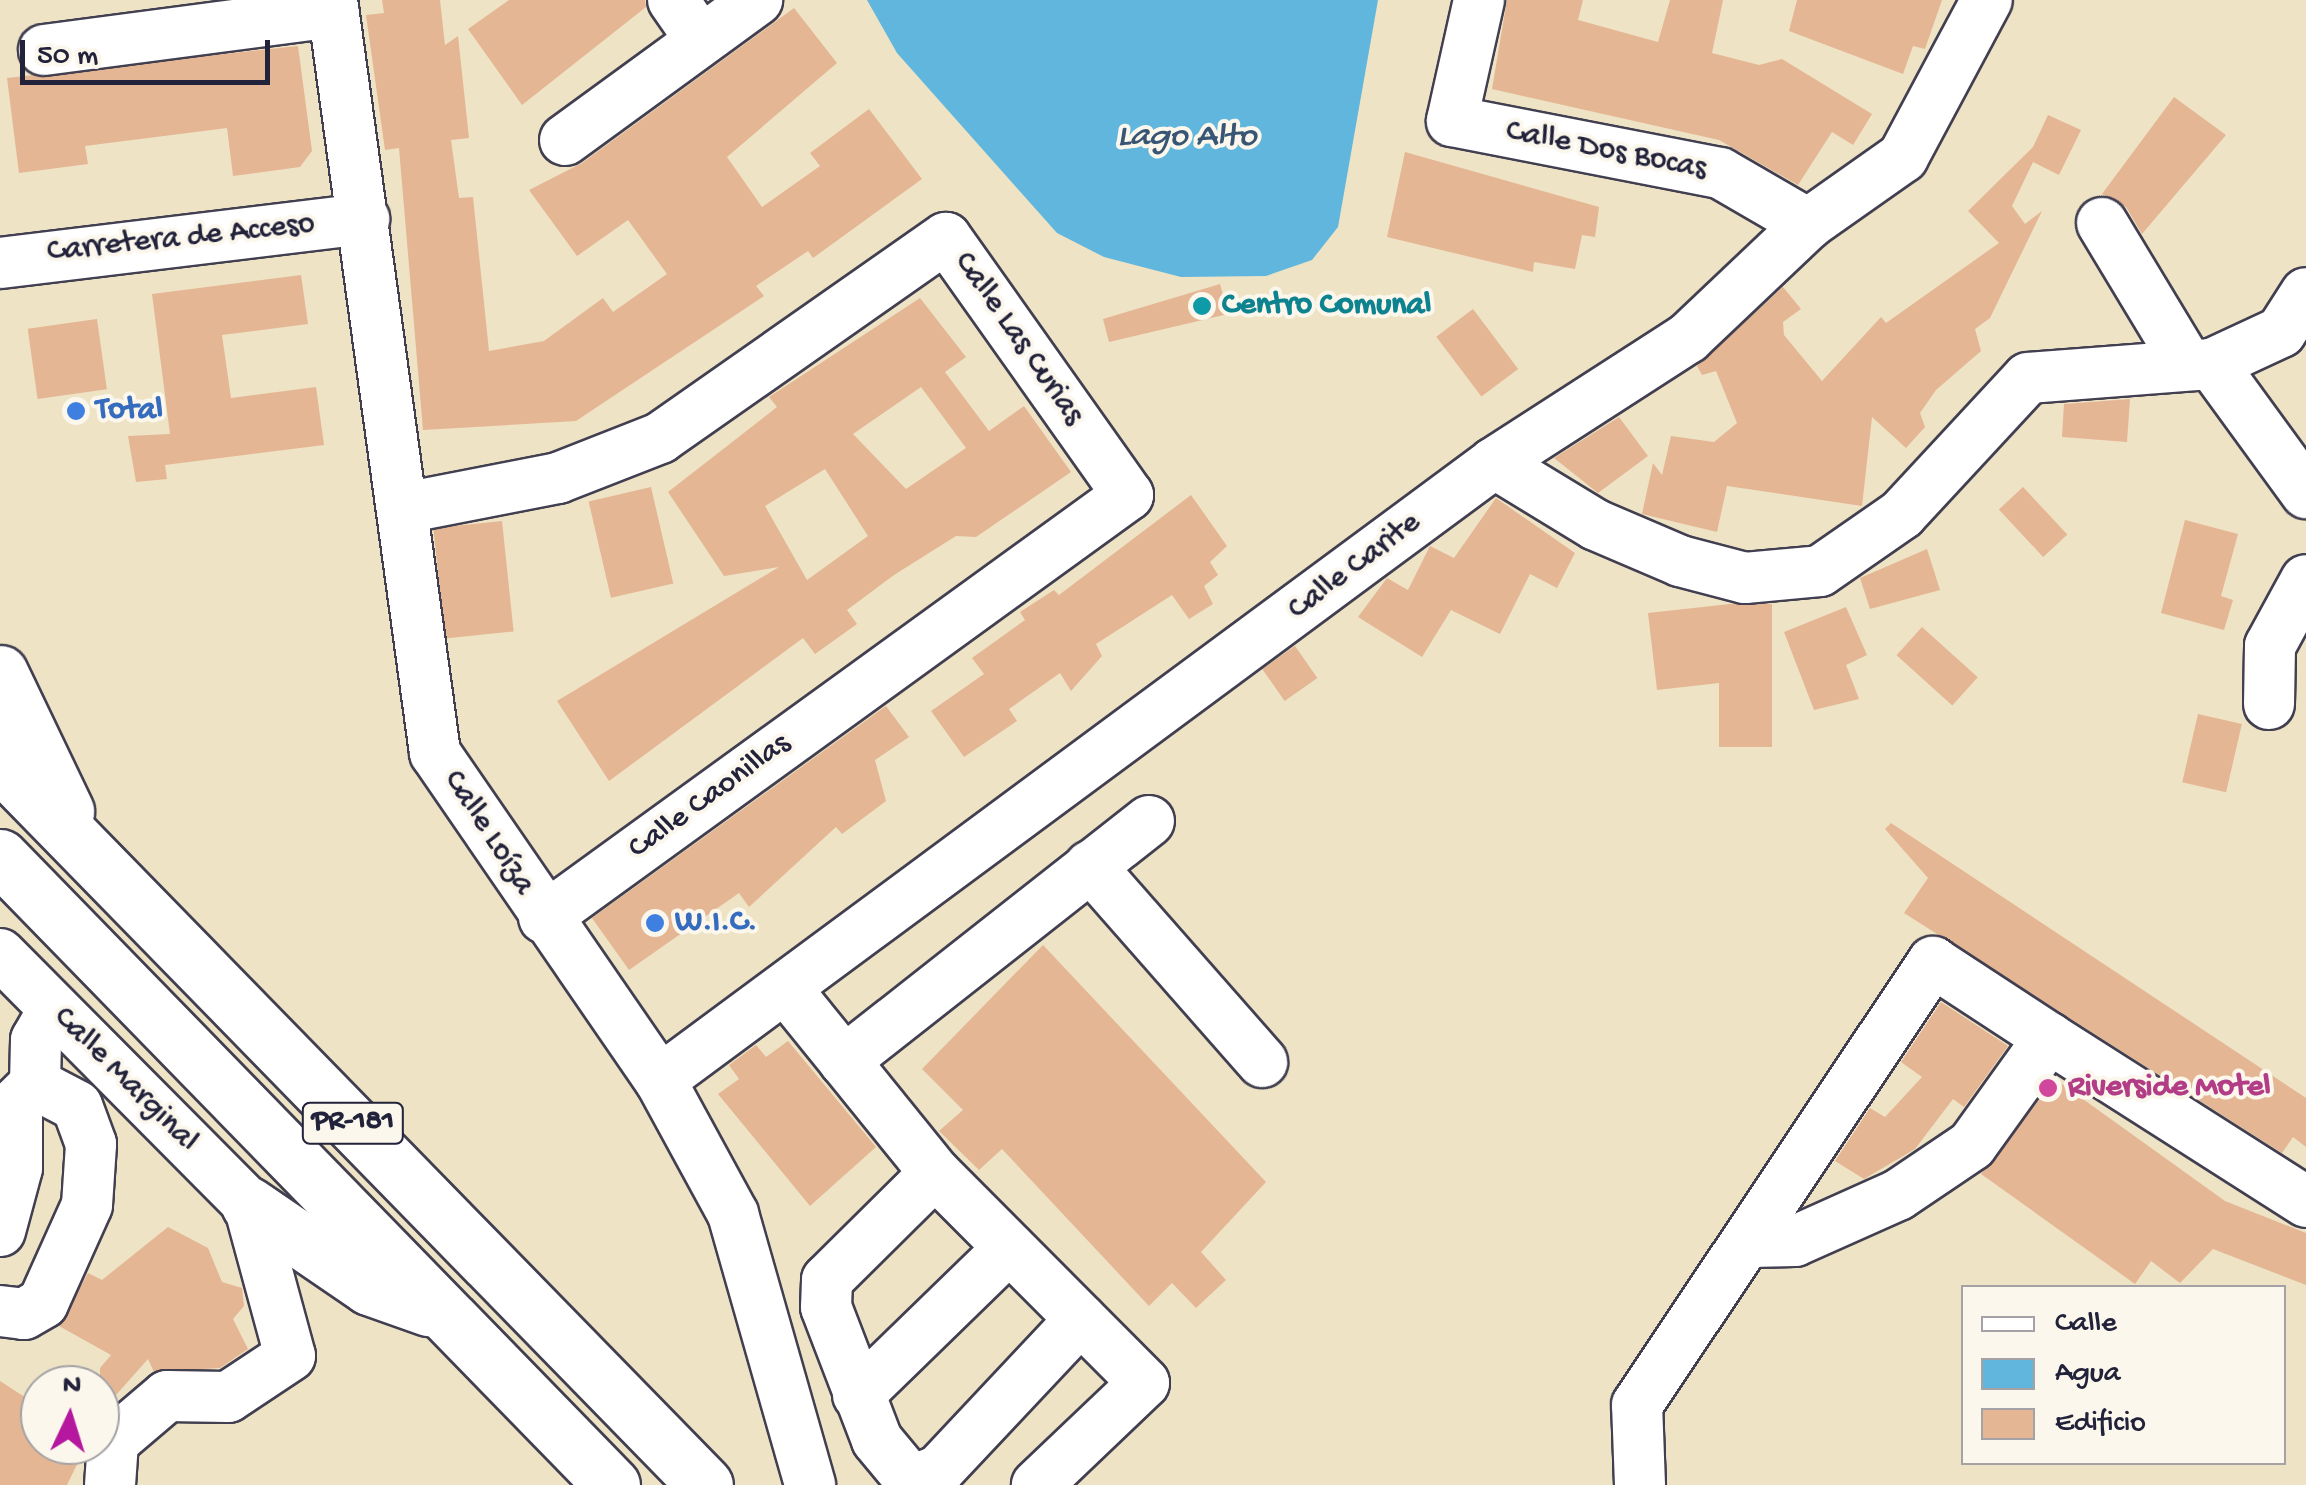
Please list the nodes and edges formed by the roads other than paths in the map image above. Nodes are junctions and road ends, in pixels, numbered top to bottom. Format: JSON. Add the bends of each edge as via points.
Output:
{"nodes":[{"id":1,"x":757,"y":0,"type":"edge"},
{"id":2,"x":1479,"y":0,"type":"edge"},
{"id":3,"x":1987,"y":0,"type":"edge"},
{"id":4,"x":333,"y":6,"type":"edge"},
{"id":5,"x":687,"y":20,"type":"edge"},
{"id":6,"x":44,"y":50,"type":"dead end"},
{"id":7,"x":566,"y":140,"type":"dead end"},
{"id":8,"x":364,"y":219,"type":"junction"},
{"id":9,"x":2102,"y":223,"type":"dead end"},
{"id":10,"x":1808,"y":224,"type":"junction"},
{"id":11,"x":0,"y":263,"type":"edge"},
{"id":12,"x":2298,"y":325,"type":"edge"},
{"id":13,"x":2199,"y":363,"type":"junction"},
{"id":14,"x":1494,"y":463,"type":"junction"},
{"id":15,"x":2306,"y":493,"type":"edge"},
{"id":16,"x":404,"y":508,"type":"junction"},
{"id":17,"x":2306,"y":580,"type":"edge"},
{"id":18,"x":0,"y":674,"type":"edge"},
{"id":19,"x":877,"y":676,"type":"joint"},
{"id":20,"x":2268,"y":704,"type":"dead end"},
{"id":21,"x":0,"y":763,"type":"edge"},
{"id":22,"x":1149,"y":821,"type":"dead end"},
{"id":23,"x":82,"y":846,"type":"junction"},
{"id":24,"x":0,"y":857,"type":"edge"},
{"id":25,"x":1090,"y":866,"type":"junction"},
{"id":26,"x":544,"y":918,"type":"junction"},
{"id":27,"x":0,"y":954,"type":"edge"},
{"id":28,"x":786,"y":989,"type":"junction"},
{"id":29,"x":54,"y":1009,"type":"junction"},
{"id":30,"x":2048,"y":1038,"type":"junction"},
{"id":31,"x":844,"y":1061,"type":"junction"},
{"id":32,"x":1262,"y":1062,"type":"dead end"},
{"id":33,"x":660,"y":1080,"type":"junction"},
{"id":34,"x":35,"y":1084,"type":"junction"},
{"id":35,"x":935,"y":1173,"type":"junction"},
{"id":36,"x":2306,"y":1202,"type":"edge"},
{"id":37,"x":250,"y":1205,"type":"junction"},
{"id":38,"x":0,"y":1231,"type":"edge"},
{"id":39,"x":1751,"y":1242,"type":"junction"},
{"id":40,"x":1009,"y":1248,"type":"junction"},
{"id":41,"x":0,"y":1310,"type":"edge"},
{"id":42,"x":446,"y":1314,"type":"junction"},
{"id":43,"x":1081,"y":1319,"type":"junction"},
{"id":44,"x":858,"y":1395,"type":"junction"},
{"id":45,"x":110,"y":1485,"type":"edge"},
{"id":46,"x":612,"y":1485,"type":"edge"},
{"id":47,"x":705,"y":1485,"type":"edge"},
{"id":48,"x":810,"y":1485,"type":"edge"},
{"id":49,"x":1037,"y":1485,"type":"edge"},
{"id":50,"x":1640,"y":1485,"type":"edge"}],
"edges":[{"from":1,"to":5,"type":"street"},
{"from":2,"to":10,"type":"street","name":"Calle Dos Bocas","via":[[1452,120],[1720,173]]},
{"from":3,"to":10,"type":"street","name":"Calle Carite","via":[[1902,156]]},
{"from":4,"to":6,"type":"street"},
{"from":4,"to":8,"type":"street","name":"Calle Loíza"},
{"from":5,"to":7,"type":"street"},
{"from":8,"to":11,"type":"street","name":"Carretera de Acceso"},
{"from":8,"to":16,"type":"street","name":"Calle Loíza"},
{"from":9,"to":13,"type":"street"},
{"from":10,"to":14,"type":"street","name":"Calle Carite","via":[[1688,338]]},
{"from":12,"to":13,"type":"street"},
{"from":13,"to":14,"type":"street","via":[[2028,378],[1902,514],[1820,571],[1746,578],[1680,560],[1596,525]]},
{"from":13,"to":15,"type":"street"},
{"from":14,"to":28,"type":"street","name":"Calle Carite"},
{"from":16,"to":19,"type":"street","name":"Calle Las Curias","via":[[558,478],[660,438],[946,238],[1128,495]]},
{"from":16,"to":26,"type":"street","name":"Calle Loíza","via":[[435,753]]},
{"from":17,"to":20,"type":"street","via":[[2270,646]]},
{"from":18,"to":23,"type":"main road"},
{"from":19,"to":26,"type":"street","name":"Calle Caonillas"},
{"from":21,"to":23,"type":"main road","number":"PR-181"},
{"from":22,"to":25,"type":"street"},
{"from":23,"to":47,"type":"main road","number":"PR-181"},
{"from":24,"to":42,"type":"main road","number":"PR-181"},
{"from":25,"to":31,"type":"street"},
{"from":25,"to":32,"type":"street"},
{"from":26,"to":33,"type":"street","name":"Calle Loíza"},
{"from":27,"to":29,"type":"street","name":"Calle Marginal"},
{"from":28,"to":31,"type":"street"},
{"from":28,"to":33,"type":"street","name":"Calle Carite"},
{"from":29,"to":34,"type":"street","via":[[36,1040]]},
{"from":29,"to":37,"type":"street","name":"Calle Marginal"},
{"from":30,"to":36,"type":"street"},
{"from":30,"to":39,"type":"street","via":[[1972,1145],[1928,1175],[1794,1241]]},
{"from":30,"to":39,"type":"street","via":[[1933,962]]},
{"from":31,"to":35,"type":"street"},
{"from":33,"to":48,"type":"street","name":"Calle Loíza","via":[[733,1214]]},
{"from":34,"to":38,"type":"street","via":[[18,1102],[17,1168]]},
{"from":34,"to":41,"type":"street","via":[[76,1106],[91,1144],[87,1206],[43,1303],[24,1314]]},
{"from":35,"to":40,"type":"street"},
{"from":35,"to":44,"type":"street","via":[[827,1280],[826,1307]]},
{"from":37,"to":42,"type":"main road","via":[[369,1287]]},
{"from":37,"to":45,"type":"street","via":[[290,1356],[228,1397],[166,1396],[113,1442]]},
{"from":39,"to":50,"type":"street","via":[[1636,1405]]},
{"from":40,"to":43,"type":"street"},
{"from":40,"to":44,"type":"street"},
{"from":42,"to":46,"type":"main road","number":"PR-181"},
{"from":43,"to":44,"type":"street","via":[[940,1470],[911,1481],[877,1440]]},
{"from":43,"to":49,"type":"street","via":[[1144,1382]]}]}
